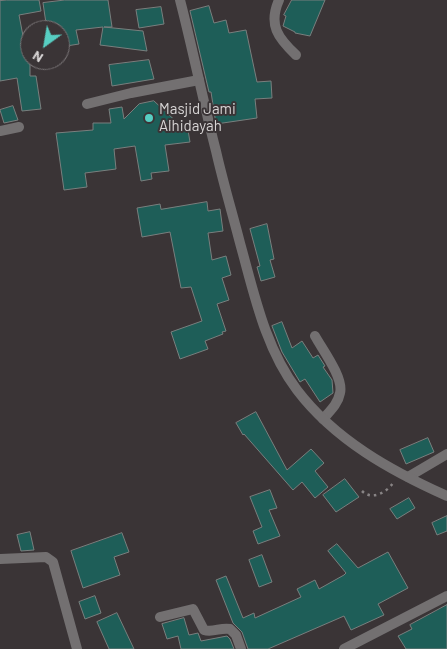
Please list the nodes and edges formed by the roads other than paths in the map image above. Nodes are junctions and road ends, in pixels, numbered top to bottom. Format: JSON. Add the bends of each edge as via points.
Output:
{"nodes":[{"id":1,"x":180,"y":0,"type":"edge"},
{"id":2,"x":279,"y":0,"type":"edge"},
{"id":3,"x":296,"y":55,"type":"dead end"},
{"id":4,"x":199,"y":80,"type":"junction"},
{"id":5,"x":87,"y":104,"type":"dead end"},
{"id":6,"x":19,"y":127,"type":"dead end"},
{"id":7,"x":0,"y":131,"type":"edge"},
{"id":8,"x":315,"y":336,"type":"dead end"},
{"id":9,"x":323,"y":419,"type":"junction"},
{"id":10,"x":447,"y":454,"type":"edge"},
{"id":11,"x":408,"y":477,"type":"junction"},
{"id":12,"x":447,"y":496,"type":"edge"},
{"id":13,"x":0,"y":558,"type":"edge"},
{"id":14,"x":447,"y":596,"type":"edge"},
{"id":15,"x":160,"y":617,"type":"dead end"},
{"id":16,"x":77,"y":649,"type":"edge"},
{"id":17,"x":241,"y":649,"type":"edge"},
{"id":18,"x":344,"y":649,"type":"edge"}],
"edges":[{"from":1,"to":4,"type":"street"},
{"from":2,"to":3,"type":"street","via":[[274,14],[276,32]]},
{"from":4,"to":5,"type":"street"},
{"from":4,"to":9,"type":"street","via":[[259,313],[279,362],[298,391]]},
{"from":6,"to":7,"type":"street"},
{"from":8,"to":9,"type":"street","via":[[341,387],[336,403]]},
{"from":9,"to":11,"type":"street","via":[[352,444]]},
{"from":10,"to":11,"type":"street"},
{"from":11,"to":12,"type":"street"},
{"from":13,"to":16,"type":"street","via":[[46,557],[53,562]]},
{"from":14,"to":18,"type":"street"},
{"from":15,"to":17,"type":"street","via":[[193,609],[204,630],[230,629]]}]}
